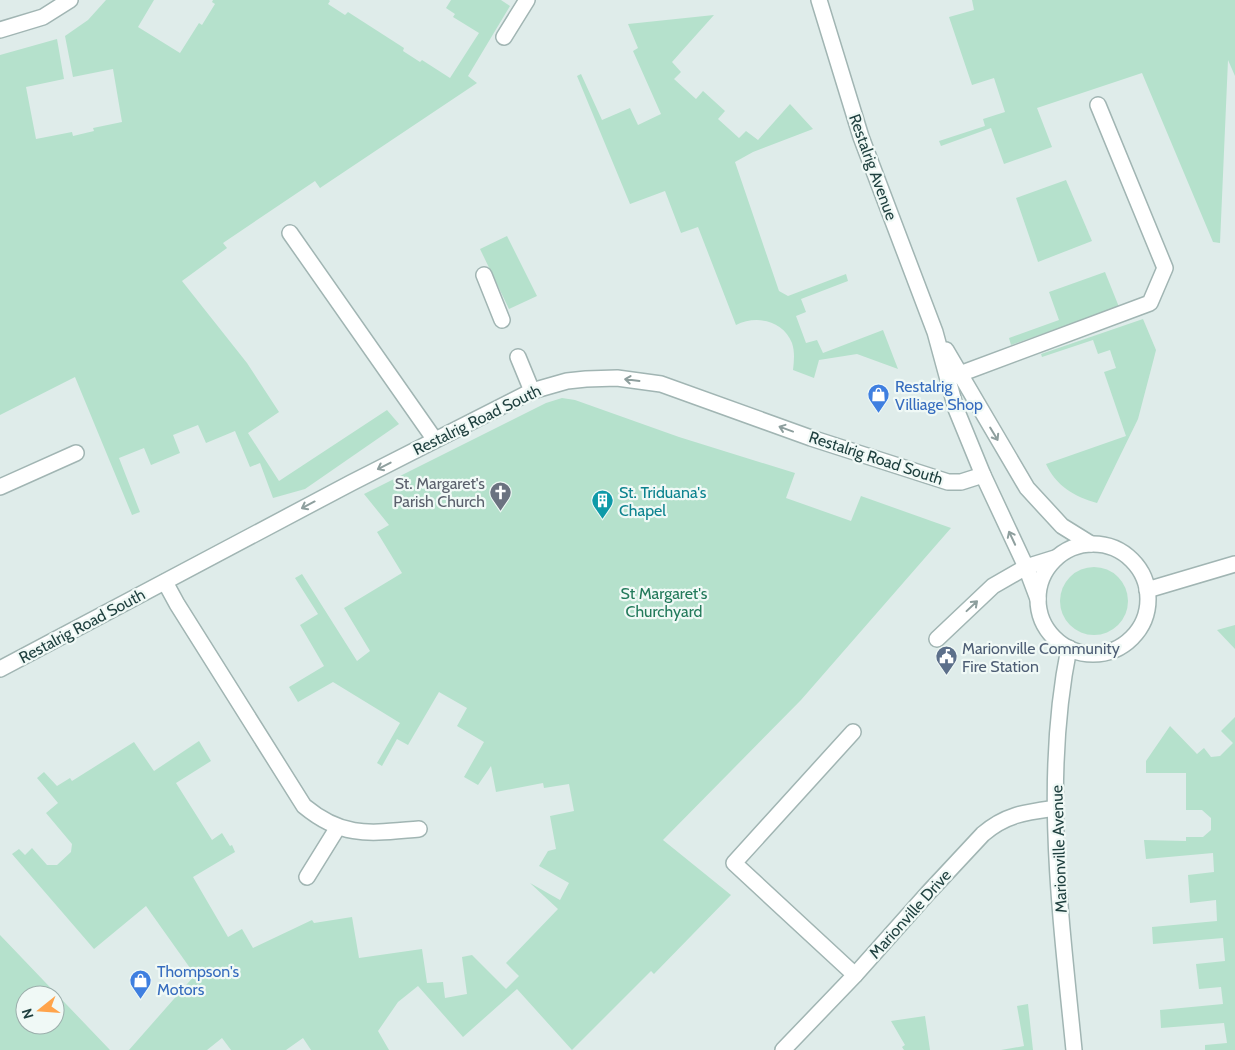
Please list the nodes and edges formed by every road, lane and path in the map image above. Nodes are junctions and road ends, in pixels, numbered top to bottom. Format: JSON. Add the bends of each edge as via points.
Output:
{"nodes":[{"id":1,"x":70,"y":0,"type":"edge"},
{"id":2,"x":527,"y":0,"type":"edge"},
{"id":3,"x":819,"y":0,"type":"edge"},
{"id":4,"x":0,"y":30,"type":"edge"},
{"id":5,"x":504,"y":37,"type":"dead end"},
{"id":6,"x":1098,"y":105,"type":"dead end"},
{"id":7,"x":290,"y":233,"type":"dead end"},
{"id":8,"x":484,"y":275,"type":"dead end"},
{"id":9,"x":502,"y":320,"type":"dead end"},
{"id":10,"x":518,"y":357,"type":"dead end"},
{"id":11,"x":954,"y":376,"type":"junction"},
{"id":12,"x":532,"y":391,"type":"junction"},
{"id":13,"x":435,"y":440,"type":"junction"},
{"id":14,"x":76,"y":453,"type":"dead end"},
{"id":15,"x":983,"y":475,"type":"junction"},
{"id":16,"x":0,"y":487,"type":"edge"},
{"id":17,"x":1092,"y":544,"type":"junction"},
{"id":18,"x":1056,"y":558,"type":"junction"},
{"id":19,"x":1235,"y":564,"type":"edge"},
{"id":20,"x":1026,"y":567,"type":"junction"},
{"id":21,"x":164,"y":582,"type":"junction"},
{"id":22,"x":1147,"y":590,"type":"junction"},
{"id":23,"x":1038,"y":600,"type":"junction"},
{"id":24,"x":937,"y":639,"type":"dead end"},
{"id":25,"x":1069,"y":648,"type":"junction"},
{"id":26,"x":0,"y":669,"type":"edge"},
{"id":27,"x":853,"y":732,"type":"dead end"},
{"id":28,"x":1056,"y":808,"type":"junction"},
{"id":29,"x":338,"y":827,"type":"junction"},
{"id":30,"x":419,"y":829,"type":"dead end"},
{"id":31,"x":307,"y":877,"type":"dead end"},
{"id":32,"x":855,"y":975,"type":"junction"},
{"id":33,"x":783,"y":1050,"type":"edge"},
{"id":34,"x":1074,"y":1050,"type":"edge"}],
"edges":[{"from":1,"to":4,"type":"street","via":[[44,17]]},
{"from":2,"to":5,"type":"street"},
{"from":3,"to":11,"type":"street","name":"Restalrig Avenue","via":[[861,137]]},
{"from":6,"to":11,"type":"street","via":[[1165,268],[1150,303]]},
{"from":7,"to":13,"type":"street"},
{"from":8,"to":9,"type":"street"},
{"from":10,"to":12,"type":"street"},
{"from":11,"to":15,"type":"street","name":"Restalrig Avenue","via":[[956,410]]},
{"from":11,"to":17,"type":"street","name":"Restalrig Avenue","one_way":true,"via":[[1026,488],[1062,526]]},
{"from":12,"to":13,"type":"street","name":"Restalrig Road South"},
{"from":15,"to":12,"type":"street","name":"Restalrig Road South","one_way":true,"via":[[961,482],[948,482],[653,383],[586,379]]},
{"from":13,"to":21,"type":"street","name":"Restalrig Road South","one_way":true},
{"from":14,"to":16,"type":"street"},
{"from":20,"to":15,"type":"street","name":"Restalrig Avenue","one_way":true},
{"from":17,"to":18,"type":"street","via":[[1072,548]]},
{"from":17,"to":22,"type":"street","via":[[1110,547],[1128,556],[1140,572]]},
{"from":18,"to":20,"type":"street"},
{"from":18,"to":23,"type":"street","via":[[1040,584]]},
{"from":19,"to":22,"type":"street"},
{"from":20,"to":23,"type":"street","name":"Restalrig Avenue"},
{"from":24,"to":20,"type":"street","one_way":true,"via":[[993,586]]},
{"from":21,"to":26,"type":"street","name":"Restalrig Road South"},
{"from":21,"to":29,"type":"street","name":"Restalrig Road South","via":[[300,801],[320,818]]},
{"from":22,"to":25,"type":"street","via":[[1147,610],[1139,628],[1126,643],[1108,652],[1088,654]]},
{"from":23,"to":25,"type":"street","via":[[1046,629]]},
{"from":25,"to":28,"type":"street","name":"Marionville Avenue","via":[[1059,714]]},
{"from":27,"to":32,"type":"street","via":[[734,862]]},
{"from":28,"to":32,"type":"street","name":"Marionville Drive","via":[[1027,812],[993,826]]},
{"from":28,"to":34,"type":"street","name":"Marionville Avenue"},
{"from":29,"to":30,"type":"street","name":"Restalrig Road South","via":[[367,833]]},
{"from":29,"to":31,"type":"street"},
{"from":32,"to":33,"type":"street","name":"Marionville Drive"}]}
